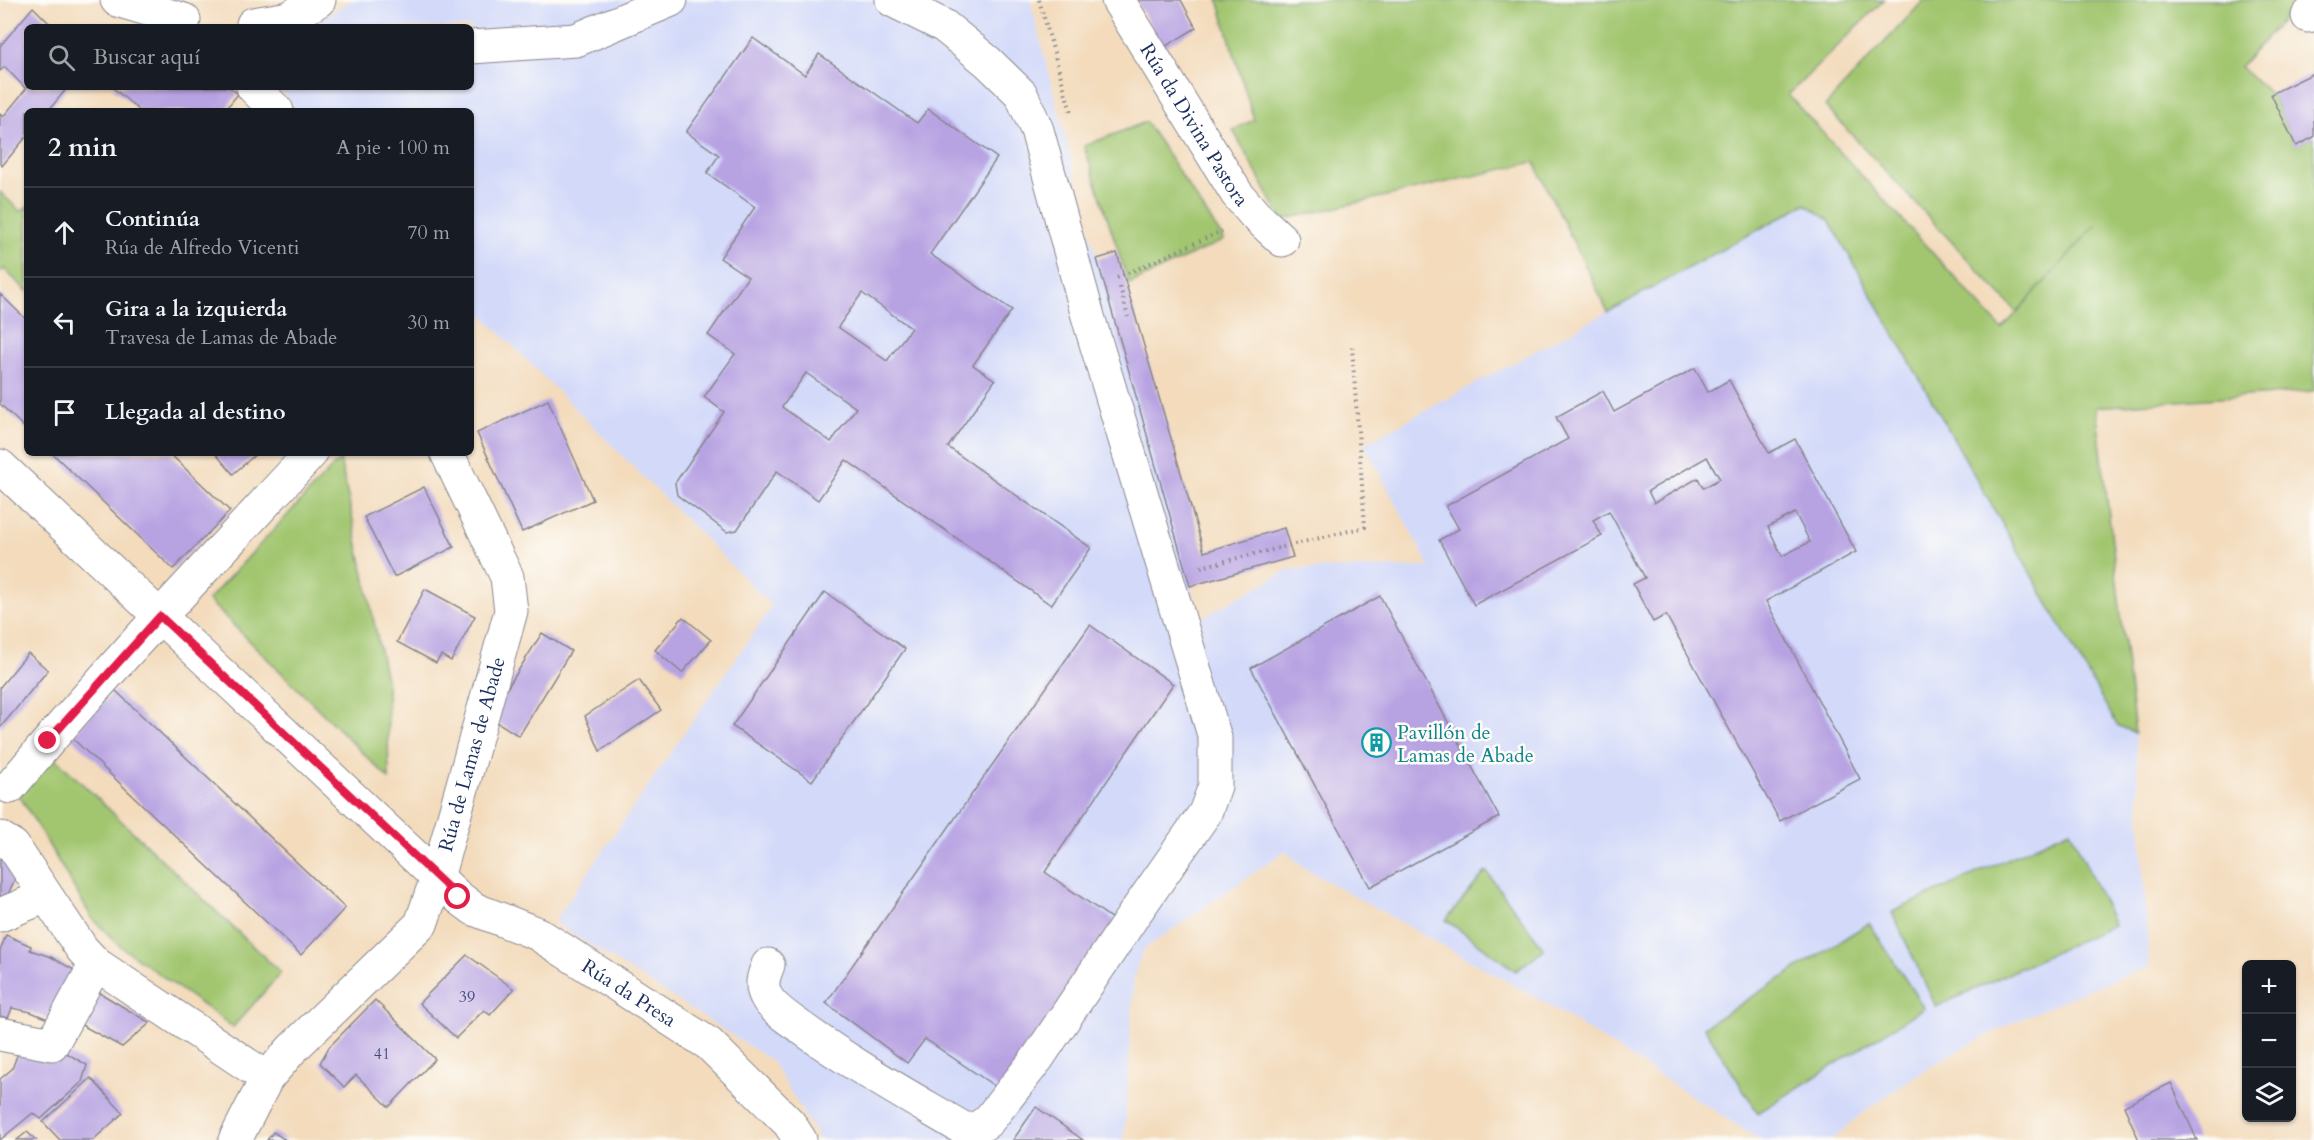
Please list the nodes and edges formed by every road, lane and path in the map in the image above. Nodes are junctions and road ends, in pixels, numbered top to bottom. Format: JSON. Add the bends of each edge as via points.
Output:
{"nodes":[{"id":1,"x":319,"y":0,"type":"edge"},
{"id":2,"x":671,"y":0,"type":"edge"},
{"id":3,"x":892,"y":0,"type":"edge"},
{"id":4,"x":1039,"y":0,"type":"edge"},
{"id":5,"x":1118,"y":0,"type":"edge"},
{"id":6,"x":126,"y":1,"type":"edge"},
{"id":7,"x":185,"y":16,"type":"edge"},
{"id":8,"x":253,"y":17,"type":"edge"},
{"id":9,"x":474,"y":47,"type":"edge"},
{"id":10,"x":256,"y":90,"type":"edge"},
{"id":11,"x":269,"y":90,"type":"edge"},
{"id":12,"x":276,"y":108,"type":"edge"},
{"id":13,"x":278,"y":108,"type":"edge"},
{"id":14,"x":1074,"y":122,"type":"dead end"},
{"id":15,"x":1220,"y":232,"type":"dead end"},
{"id":16,"x":1282,"y":240,"type":"dead end"},
{"id":17,"x":1114,"y":267,"type":"dead end"},
{"id":18,"x":1117,"y":278,"type":"junction"},
{"id":19,"x":1130,"y":322,"type":"dead end"},
{"id":20,"x":1352,"y":347,"type":"dead end"},
{"id":21,"x":308,"y":456,"type":"edge"},
{"id":22,"x":448,"y":456,"type":"edge"},
{"id":23,"x":0,"y":466,"type":"edge"},
{"id":24,"x":1198,"y":567,"type":"dead end"},
{"id":25,"x":160,"y":616,"type":"junction"},
{"id":26,"x":10,"y":787,"type":"dead end"},
{"id":27,"x":0,"y":838,"type":"edge"},
{"id":28,"x":437,"y":878,"type":"junction"},
{"id":29,"x":46,"y":896,"type":"junction"},
{"id":30,"x":0,"y":915,"type":"edge"},
{"id":31,"x":96,"y":964,"type":"junction"},
{"id":32,"x":768,"y":965,"type":"dead end"},
{"id":33,"x":0,"y":1034,"type":"edge"},
{"id":34,"x":267,"y":1078,"type":"junction"},
{"id":35,"x":234,"y":1140,"type":"edge"},
{"id":36,"x":800,"y":1140,"type":"edge"}],
"edges":[{"from":1,"to":8,"type":"street","via":[[289,18]]},
{"from":2,"to":9,"type":"street","via":[[576,40]]},
{"from":3,"to":32,"type":"street","via":[[944,27],[988,62],[1021,94],[1037,130],[1089,320],[1215,738],[1215,786],[1205,813],[1037,1059],[988,1121],[976,1129],[964,1128],[888,1084],[781,1012],[765,995],[762,980]]},
{"from":4,"to":14,"type":"path"},
{"from":5,"to":16,"type":"street","name":"Rúa da Divina Pastora","via":[[1237,194]]},
{"from":6,"to":7,"type":"street"},
{"from":10,"to":12,"type":"street"},
{"from":11,"to":13,"type":"street"},
{"from":15,"to":18,"type":"path"},
{"from":17,"to":18,"type":"path"},
{"from":18,"to":19,"type":"path"},
{"from":20,"to":24,"type":"path","via":[[1365,528]]},
{"from":21,"to":25,"type":"street"},
{"from":22,"to":28,"type":"street","name":"Rúa de Lamas de Abade","via":[[507,577],[511,611]]},
{"from":23,"to":25,"type":"street","name":"Rúa da Presa"},
{"from":25,"to":26,"type":"street"},
{"from":25,"to":28,"type":"street","name":"Rúa da Presa"},
{"from":27,"to":29,"type":"street","via":[[13,846]]},
{"from":28,"to":34,"type":"street","name":"Rúa de Lamas de Abade","via":[[421,924]]},
{"from":28,"to":36,"type":"street","name":"Rúa da Presa","via":[[474,909],[538,934],[709,1044],[789,1123]]},
{"from":29,"to":30,"type":"street"},
{"from":29,"to":31,"type":"street"},
{"from":31,"to":33,"type":"street","via":[[52,1044]]},
{"from":31,"to":34,"type":"street"},
{"from":34,"to":35,"type":"street","name":"Rúa de Lamas de Abade"}]}
